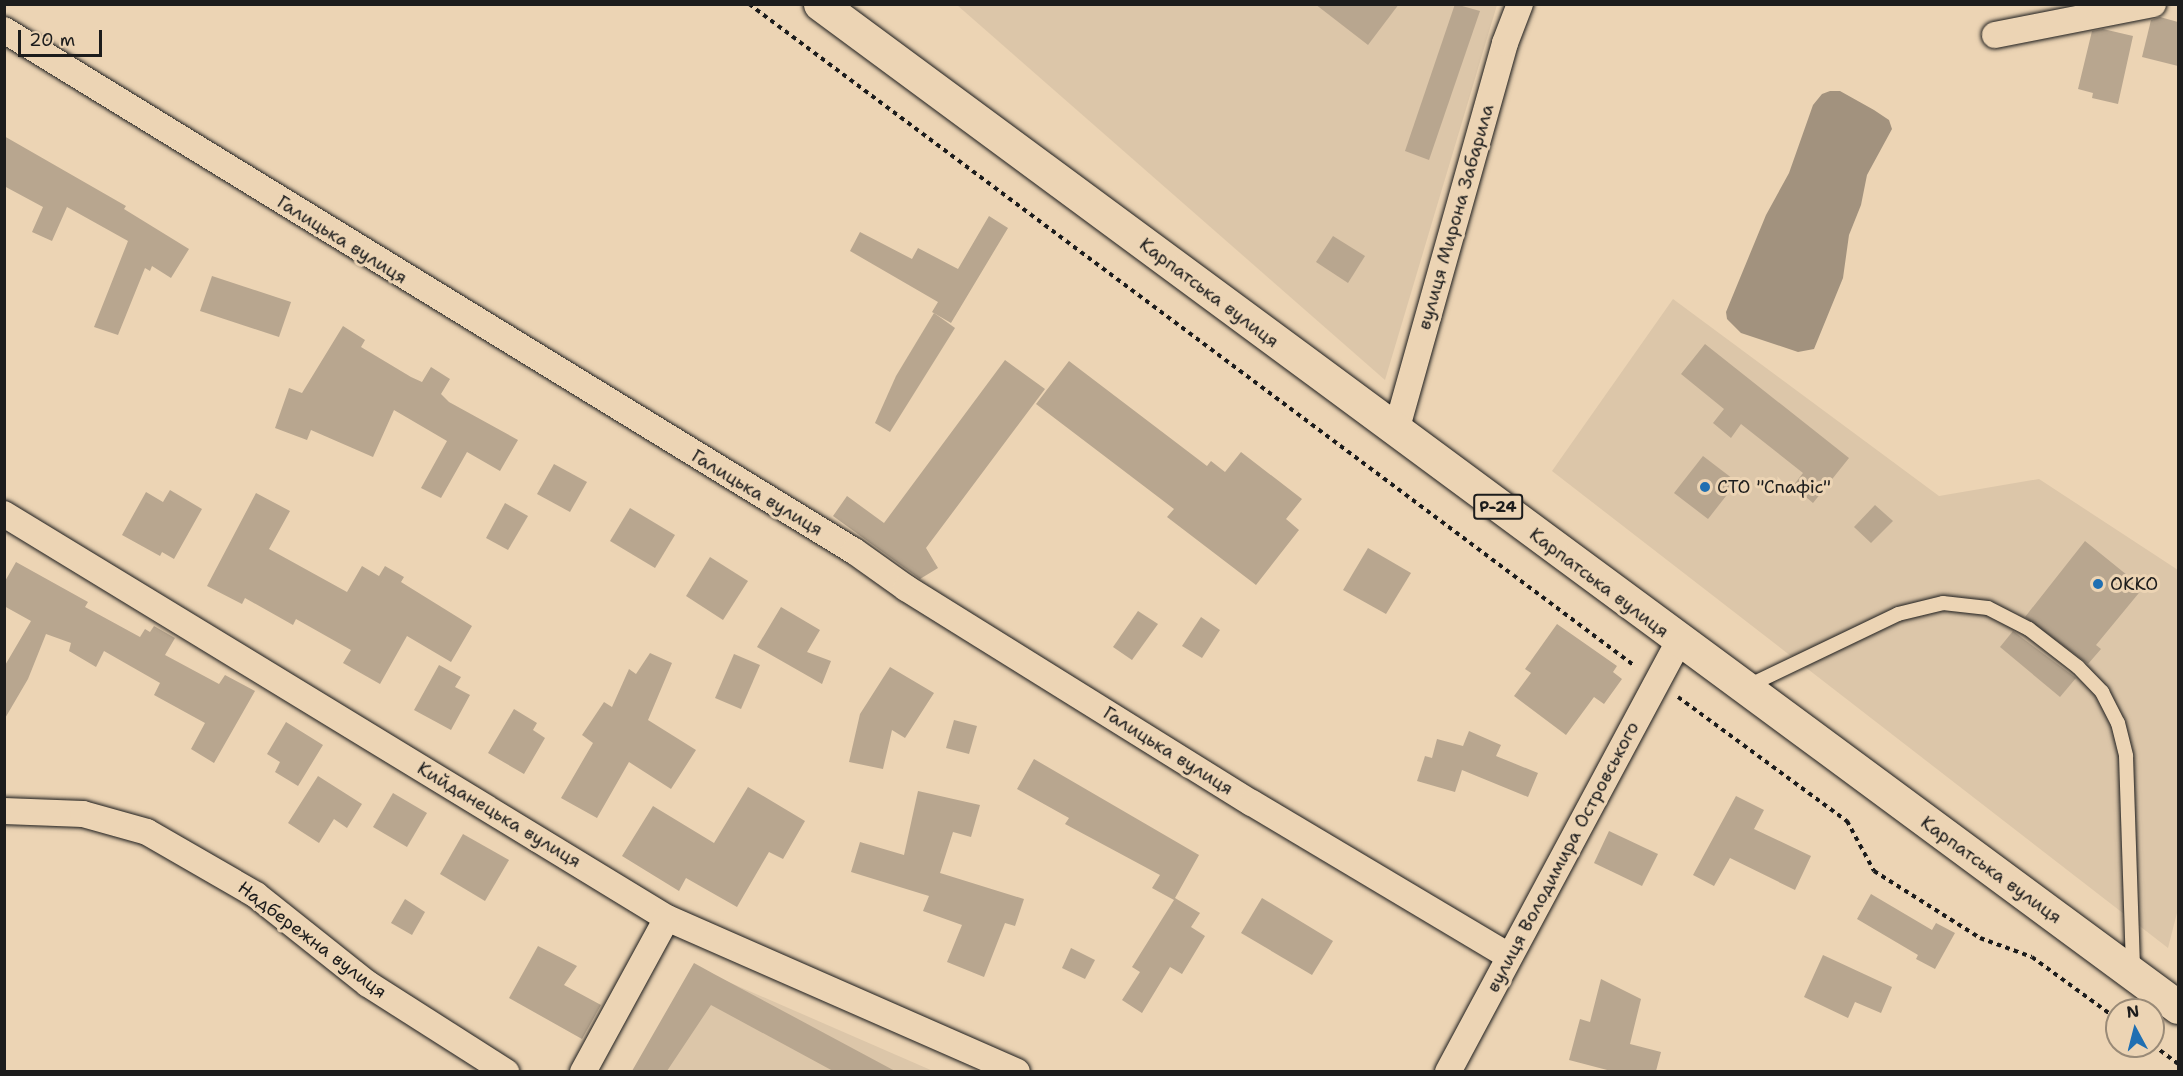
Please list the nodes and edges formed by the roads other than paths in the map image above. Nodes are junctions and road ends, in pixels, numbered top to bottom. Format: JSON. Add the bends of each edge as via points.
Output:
{"nodes":[{"id":1,"x":820,"y":4,"type":"edge"},
{"id":2,"x":1520,"y":4,"type":"edge"},
{"id":3,"x":2153,"y":4,"type":"edge"},
{"id":4,"x":4,"y":30,"type":"edge"},
{"id":5,"x":1995,"y":35,"type":"dead end"},
{"id":6,"x":1396,"y":431,"type":"junction"},
{"id":7,"x":4,"y":514,"type":"edge"},
{"id":8,"x":1679,"y":642,"type":"junction"},
{"id":9,"x":1743,"y":689,"type":"junction"},
{"id":10,"x":4,"y":811,"type":"edge"},
{"id":11,"x":667,"y":918,"type":"junction"},
{"id":12,"x":1509,"y":956,"type":"junction"},
{"id":13,"x":2133,"y":974,"type":"junction"},
{"id":14,"x":2178,"y":1007,"type":"edge"},
{"id":15,"x":1006,"y":1066,"type":"edge"},
{"id":16,"x":506,"y":1071,"type":"edge"},
{"id":17,"x":583,"y":1071,"type":"edge"},
{"id":18,"x":968,"y":1071,"type":"edge"},
{"id":19,"x":1448,"y":1071,"type":"edge"}],
"edges":[{"from":1,"to":6,"type":"main road","name":"Карпатська вулиця","number":"Р-24"},
{"from":2,"to":6,"type":"street","name":"вулиця Мирона Забарила","via":[[1505,43]]},
{"from":3,"to":5,"type":"street"},
{"from":4,"to":12,"type":"street","name":"Галицька вулиця","via":[[855,551],[906,588],[1252,803]]},
{"from":6,"to":8,"type":"main road","name":"Карпатська вулиця","number":"Р-24"},
{"from":7,"to":11,"type":"street","name":"Кийданецька вулиця"},
{"from":8,"to":9,"type":"main road","name":"Карпатська вулиця","number":"Р-24"},
{"from":8,"to":12,"type":"street","name":"вулиця Володимира Островського"},
{"from":9,"to":13,"type":"main road","name":"Карпатська вулиця","number":"Р-24"},
{"from":9,"to":13,"type":"lane","via":[[1898,614],[1943,603],[1989,608],[2029,629],[2094,684],[2118,723],[2126,756]]},
{"from":10,"to":16,"type":"street","name":"Надбережна вулиця","via":[[83,814],[147,832],[256,895],[368,984]]},
{"from":11,"to":15,"type":"street","name":"Кийданецька вулиця"},
{"from":11,"to":17,"type":"street"},
{"from":12,"to":19,"type":"street","name":"вулиця Володимира Островського"},
{"from":13,"to":14,"type":"main road","name":"Карпатська вулиця","number":"Р-24"},
{"from":15,"to":18,"type":"street"}]}
